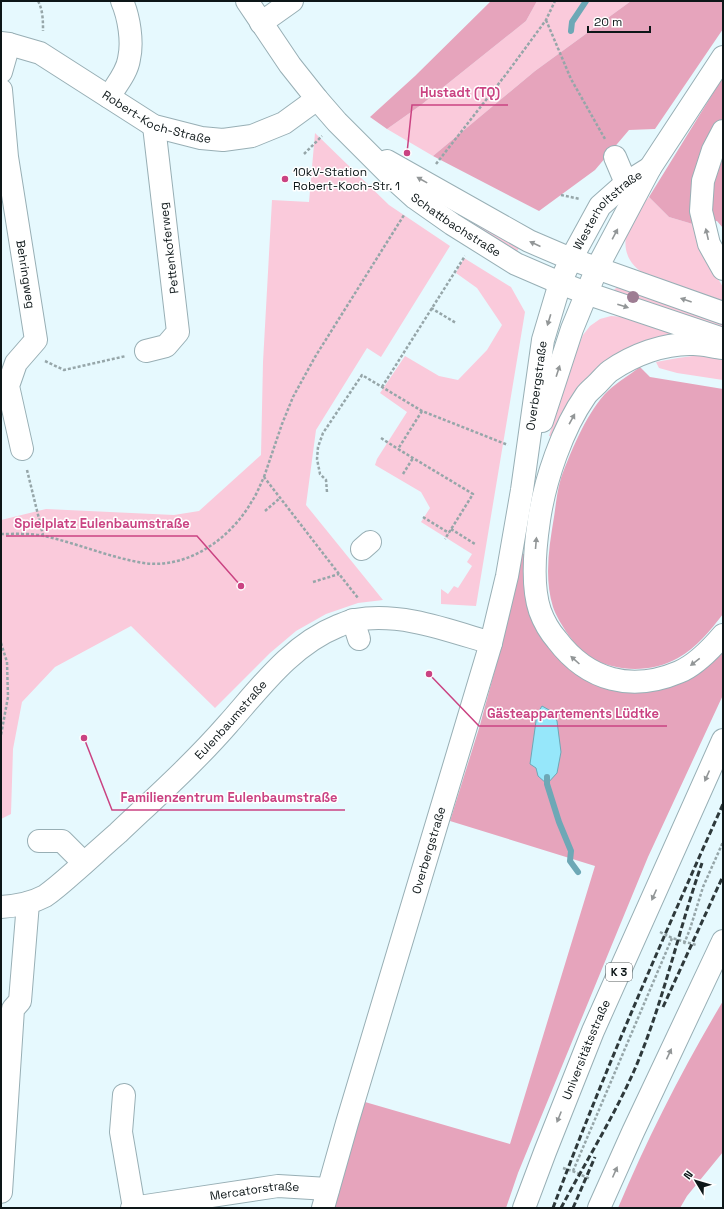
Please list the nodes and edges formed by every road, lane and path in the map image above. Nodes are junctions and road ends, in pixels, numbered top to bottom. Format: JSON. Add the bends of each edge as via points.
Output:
{"nodes":[{"id":1,"x":38,"y":1,"type":"edge"},
{"id":2,"x":122,"y":1,"type":"edge"},
{"id":3,"x":247,"y":1,"type":"edge"},
{"id":4,"x":292,"y":1,"type":"edge"},
{"id":5,"x":555,"y":1,"type":"edge"},
{"id":6,"x":546,"y":20,"type":"junction"},
{"id":7,"x":261,"y":22,"type":"junction"},
{"id":8,"x":5,"y":44,"type":"edge"},
{"id":9,"x":40,"y":54,"type":"junction"},
{"id":10,"x":723,"y":57,"type":"edge"},
{"id":11,"x":1,"y":72,"type":"edge"},
{"id":12,"x":1,"y":90,"type":"edge"},
{"id":13,"x":109,"y":97,"type":"junction"},
{"id":14,"x":317,"y":99,"type":"junction"},
{"id":15,"x":154,"y":126,"type":"junction"},
{"id":16,"x":723,"y":131,"type":"edge"},
{"id":17,"x":364,"y":148,"type":"junction"},
{"id":18,"x":610,"y":149,"type":"joint"},
{"id":19,"x":435,"y":166,"type":"dead end"},
{"id":20,"x":650,"y":168,"type":"junction"},
{"id":21,"x":626,"y":183,"type":"junction"},
{"id":22,"x":561,"y":195,"type":"dead end"},
{"id":23,"x":582,"y":199,"type":"dead end"},
{"id":24,"x":406,"y":212,"type":"dead end"},
{"id":25,"x":467,"y":252,"type":"dead end"},
{"id":26,"x":571,"y":259,"type":"junction"},
{"id":27,"x":597,"y":268,"type":"junction"},
{"id":28,"x":723,"y":269,"type":"edge"},
{"id":29,"x":560,"y":283,"type":"junction"},
{"id":30,"x":586,"y":293,"type":"junction"},
{"id":31,"x":431,"y":308,"type":"junction"},
{"id":32,"x":723,"y":312,"type":"edge"},
{"id":33,"x":456,"y":323,"type":"dead end"},
{"id":34,"x":723,"y":339,"type":"edge"},
{"id":35,"x":723,"y":348,"type":"edge"},
{"id":36,"x":146,"y":351,"type":"joint"},
{"id":37,"x":64,"y":370,"type":"dead end"},
{"id":38,"x":382,"y":386,"type":"junction"},
{"id":39,"x":422,"y":411,"type":"junction"},
{"id":40,"x":381,"y":438,"type":"dead end"},
{"id":41,"x":504,"y":444,"type":"dead end"},
{"id":42,"x":22,"y":448,"type":"joint"},
{"id":43,"x":398,"y":449,"type":"junction"},
{"id":44,"x":414,"y":458,"type":"junction"},
{"id":45,"x":403,"y":474,"type":"dead end"},
{"id":46,"x":264,"y":476,"type":"junction"},
{"id":47,"x":522,"y":490,"type":"junction"},
{"id":48,"x":327,"y":492,"type":"dead end"},
{"id":49,"x":280,"y":498,"type":"junction"},
{"id":50,"x":265,"y":511,"type":"dead end"},
{"id":51,"x":423,"y":517,"type":"dead end"},
{"id":52,"x":451,"y":529,"type":"junction"},
{"id":53,"x":449,"y":533,"type":"junction"},
{"id":54,"x":1,"y":534,"type":"edge"},
{"id":55,"x":43,"y":535,"type":"junction"},
{"id":56,"x":445,"y":539,"type":"dead end"},
{"id":57,"x":475,"y":544,"type":"dead end"},
{"id":58,"x":339,"y":574,"type":"junction"},
{"id":59,"x":313,"y":582,"type":"dead end"},
{"id":60,"x":375,"y":618,"type":"junction"},
{"id":61,"x":723,"y":635,"type":"edge"},
{"id":62,"x":1,"y":643,"type":"edge"},
{"id":63,"x":491,"y":643,"type":"junction"},
{"id":64,"x":1,"y":735,"type":"edge"},
{"id":65,"x":723,"y":740,"type":"edge"},
{"id":66,"x":39,"y":841,"type":"dead end"},
{"id":67,"x":723,"y":842,"type":"edge"},
{"id":68,"x":84,"y":863,"type":"junction"},
{"id":69,"x":28,"y":903,"type":"junction"},
{"id":70,"x":1,"y":906,"type":"edge"},
{"id":71,"x":660,"y":932,"type":"dead end"},
{"id":72,"x":672,"y":938,"type":"junction"},
{"id":73,"x":723,"y":940,"type":"edge"},
{"id":74,"x":685,"y":943,"type":"junction"},
{"id":75,"x":696,"y":945,"type":"dead end"},
{"id":76,"x":723,"y":959,"type":"edge"},
{"id":77,"x":701,"y":989,"type":"junction"},
{"id":78,"x":124,"y":1095,"type":"dead end"},
{"id":79,"x":563,"y":1168,"type":"dead end"},
{"id":80,"x":574,"y":1171,"type":"junction"},
{"id":81,"x":590,"y":1179,"type":"dead end"},
{"id":82,"x":1,"y":1192,"type":"edge"},
{"id":83,"x":325,"y":1199,"type":"edge"},
{"id":84,"x":133,"y":1208,"type":"edge"},
{"id":85,"x":524,"y":1208,"type":"edge"},
{"id":86,"x":599,"y":1208,"type":"edge"}],
"edges":[{"from":1,"to":9,"type":"path","via":[[41,6],[43,27]]},
{"from":2,"to":13,"type":"main road","via":[[131,36],[129,59],[123,75]]},
{"from":3,"to":7,"type":"main road","name":"Schattbachstraße"},
{"from":4,"to":7,"type":"main road"},
{"from":5,"to":6,"type":"path"},
{"from":6,"to":18,"type":"path","via":[[571,79]]},
{"from":6,"to":19,"type":"path"},
{"from":7,"to":14,"type":"main road","name":"Schattbachstraße"},
{"from":8,"to":9,"type":"main road","name":"Robert-Koch-Straße"},
{"from":8,"to":11,"type":"main road"},
{"from":9,"to":13,"type":"main road","name":"Robert-Koch-Straße"},
{"from":10,"to":20,"type":"main road","name":"Westerholtstraße"},
{"from":12,"to":42,"type":"main road","name":"Behringweg","via":[[7,157],[36,340],[16,363],[8,386]]},
{"from":13,"to":15,"type":"main road","name":"Robert-Koch-Straße"},
{"from":14,"to":15,"type":"main road","name":"Robert-Koch-Straße","via":[[284,123],[252,136],[223,140],[201,138]]},
{"from":14,"to":17,"type":"main road","name":"Schattbachstraße"},
{"from":15,"to":36,"type":"main road","name":"Pettenkoferweg","via":[[178,332],[166,346]]},
{"from":28,"to":16,"type":"main road","one_way":true,"via":[[709,244],[701,211],[703,181],[713,150]]},
{"from":26,"to":17,"type":"main road","name":"Schattbachstraße","one_way":true,"via":[[529,241]]},
{"from":17,"to":29,"type":"main road","name":"Schattbachstraße","via":[[415,198],[452,224],[516,264]]},
{"from":18,"to":21,"type":"main road"},
{"from":20,"to":21,"type":"main road","name":"Westerholtstraße"},
{"from":27,"to":20,"type":"main road","name":"Westerholtstraße","one_way":true},
{"from":21,"to":26,"type":"main road","name":"Westerholtstraße","via":[[600,206]]},
{"from":22,"to":23,"type":"path"},
{"from":24,"to":46,"type":"path","via":[[315,357],[293,397]]},
{"from":25,"to":31,"type":"path"},
{"from":26,"to":27,"type":"main road","name":"Schattbachstraße"},
{"from":26,"to":29,"type":"main road"},
{"from":27,"to":30,"type":"main road"},
{"from":32,"to":27,"type":"main road","name":"Schattbachstraße","one_way":true},
{"from":29,"to":30,"type":"main road","name":"Schattbachstraße"},
{"from":29,"to":47,"type":"main road","name":"Overbergstraße","one_way":true,"via":[[543,340]]},
{"from":30,"to":34,"type":"main road","name":"Schattbachstraße","one_way":true},
{"from":47,"to":30,"type":"main road","name":"Overbergstraße","one_way":true,"via":[[565,349]]},
{"from":31,"to":33,"type":"path"},
{"from":31,"to":38,"type":"path"},
{"from":61,"to":35,"type":"main road","one_way":true,"via":[[695,662],[680,672],[662,679],[637,682],[601,676],[582,666],[564,650],[548,629],[540,611],[534,564],[541,506],[556,455],[586,394],[608,372],[643,354],[672,345],[693,344]]},
{"from":36,"to":37,"type":"path"},
{"from":38,"to":39,"type":"path"},
{"from":38,"to":48,"type":"path","via":[[362,375],[323,434],[318,446],[317,459],[320,474],[326,480]]},
{"from":39,"to":41,"type":"path"},
{"from":39,"to":43,"type":"path"},
{"from":40,"to":43,"type":"path"},
{"from":42,"to":55,"type":"path"},
{"from":43,"to":44,"type":"path"},
{"from":44,"to":45,"type":"path"},
{"from":44,"to":52,"type":"path","via":[[473,494]]},
{"from":46,"to":49,"type":"path"},
{"from":46,"to":55,"type":"path","via":[[252,502],[225,535],[196,556],[186,559],[164,564],[139,562]]},
{"from":47,"to":63,"type":"main road","name":"Overbergstraße","via":[[507,576]]},
{"from":49,"to":50,"type":"path"},
{"from":49,"to":58,"type":"path"},
{"from":51,"to":53,"type":"path"},
{"from":52,"to":53,"type":"path"},
{"from":52,"to":57,"type":"path"},
{"from":53,"to":56,"type":"path"},
{"from":54,"to":55,"type":"path"},
{"from":58,"to":59,"type":"path"},
{"from":58,"to":60,"type":"path"},
{"from":60,"to":63,"type":"main road","name":"Eulenbaumstraße","via":[[397,618],[423,623]]},
{"from":60,"to":68,"type":"main road","name":"Eulenbaumstraße","via":[[356,629],[328,630],[305,644],[256,690],[228,725],[169,785]]},
{"from":62,"to":64,"type":"path","via":[[6,662],[8,697]]},
{"from":63,"to":83,"type":"main road","name":"Overbergstraße"},
{"from":65,"to":85,"type":"main road","name":"Universitätsstraße","number":"K 3","one_way":true,"via":[[593,1031]]},
{"from":66,"to":68,"type":"main road","via":[[62,841]]},
{"from":67,"to":74,"type":"path","via":[[703,887]]},
{"from":68,"to":69,"type":"main road","name":"Eulenbaumstraße","via":[[44,896]]},
{"from":69,"to":70,"type":"main road","name":"Eulenbaumstraße"},
{"from":69,"to":82,"type":"main road","via":[[20,1001],[13,1009]]},
{"from":71,"to":72,"type":"path"},
{"from":72,"to":74,"type":"path"},
{"from":72,"to":80,"type":"path"},
{"from":73,"to":77,"type":"main road"},
{"from":74,"to":75,"type":"path"},
{"from":76,"to":77,"type":"main road"},
{"from":86,"to":77,"type":"main road","one_way":true},
{"from":78,"to":84,"type":"main road","name":"Mercatorstraße","via":[[121,1132]]},
{"from":79,"to":80,"type":"path"},
{"from":80,"to":81,"type":"path"},
{"from":83,"to":84,"type":"main road","name":"Mercatorstraße","via":[[278,1186]]}]}
